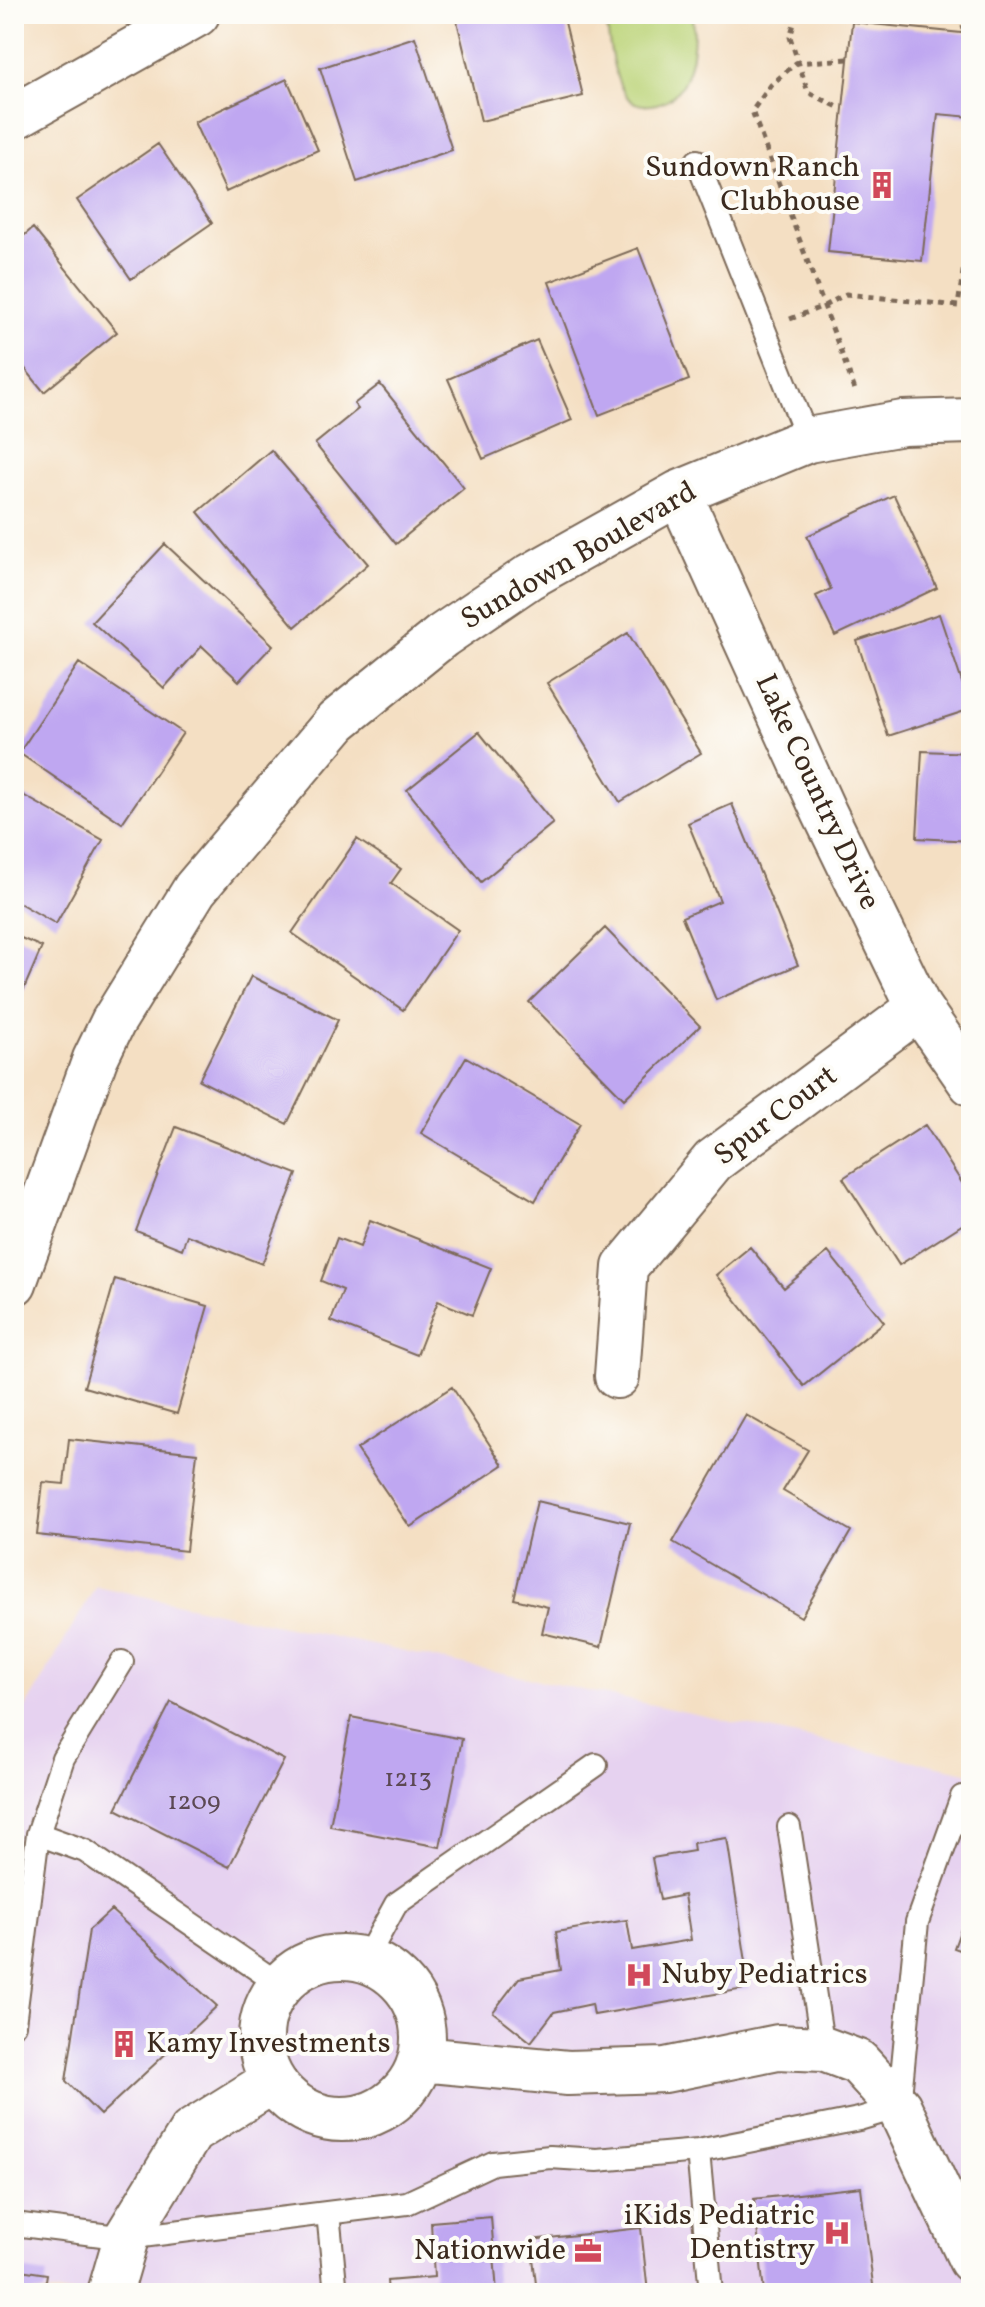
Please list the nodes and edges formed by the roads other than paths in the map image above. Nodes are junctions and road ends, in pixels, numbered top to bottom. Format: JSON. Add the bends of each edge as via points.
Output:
{"nodes":[{"id":1,"x":197,"y":14,"type":"edge"},
{"id":2,"x":14,"y":117,"type":"edge"},
{"id":3,"x":697,"y":161,"type":"dead end"},
{"id":4,"x":971,"y":421,"type":"edge"},
{"id":5,"x":808,"y":440,"type":"junction"},
{"id":6,"x":679,"y":493,"type":"junction"},
{"id":7,"x":919,"y":1008,"type":"junction"},
{"id":8,"x":971,"y":1083,"type":"edge"},
{"id":9,"x":14,"y":1283,"type":"edge"},
{"id":10,"x":617,"y":1376,"type":"dead end"},
{"id":11,"x":122,"y":1662,"type":"dead end"},
{"id":12,"x":596,"y":1765,"type":"dead end"},
{"id":13,"x":962,"y":1797,"type":"dead end"},
{"id":14,"x":789,"y":1827,"type":"dead end"},
{"id":15,"x":38,"y":1834,"type":"junction"},
{"id":16,"x":366,"y":1959,"type":"junction"},
{"id":17,"x":279,"y":1984,"type":"junction"},
{"id":18,"x":14,"y":2024,"type":"edge"},
{"id":19,"x":823,"y":2049,"type":"junction"},
{"id":20,"x":421,"y":2059,"type":"junction"},
{"id":21,"x":271,"y":2082,"type":"junction"},
{"id":22,"x":899,"y":2107,"type":"junction"},
{"id":23,"x":698,"y":2151,"type":"junction"},
{"id":24,"x":328,"y":2213,"type":"junction"},
{"id":25,"x":962,"y":2216,"type":"edge"},
{"id":26,"x":14,"y":2224,"type":"edge"},
{"id":27,"x":126,"y":2238,"type":"junction"},
{"id":28,"x":971,"y":2260,"type":"edge"},
{"id":29,"x":110,"y":2293,"type":"edge"},
{"id":30,"x":336,"y":2293,"type":"edge"},
{"id":31,"x":711,"y":2293,"type":"edge"}],
"edges":[{"from":1,"to":2,"type":"street"},
{"from":3,"to":5,"type":"lane"},
{"from":4,"to":5,"type":"street","name":"Sundown Boulevard","via":[[903,423]]},
{"from":5,"to":6,"type":"street","name":"Sundown Boulevard"},
{"from":6,"to":7,"type":"street","name":"Lake Country Drive"},
{"from":6,"to":9,"type":"street","name":"Sundown Boulevard","via":[[529,577],[442,636],[326,733],[195,889],[113,1022]]},
{"from":7,"to":8,"type":"street","name":"Lake Country Drive"},
{"from":7,"to":10,"type":"street","name":"Spur Court","via":[[713,1161],[625,1267]]},
{"from":11,"to":15,"type":"lane","via":[[63,1758]]},
{"from":12,"to":16,"type":"lane","via":[[396,1904]]},
{"from":13,"to":22,"type":"lane","via":[[917,1922]]},
{"from":14,"to":19,"type":"lane"},
{"from":15,"to":17,"type":"lane","via":[[85,1851]]},
{"from":15,"to":18,"type":"lane"},
{"from":16,"to":17,"type":"street","via":[[343,1955],[301,1966]]},
{"from":16,"to":20,"type":"street","via":[[397,1977],[415,2000],[423,2029]]},
{"from":17,"to":21,"type":"street","via":[[262,2017],[263,2061]]},
{"from":19,"to":20,"type":"street","via":[[778,2047],[665,2070],[568,2073]]},
{"from":19,"to":22,"type":"street","via":[[858,2062]]},
{"from":20,"to":21,"type":"street","via":[[399,2097],[375,2113],[347,2121],[317,2117],[291,2103]]},
{"from":21,"to":27,"type":"street","via":[[191,2132]]},
{"from":22,"to":23,"type":"lane"},
{"from":22,"to":25,"type":"street"},
{"from":23,"to":24,"type":"lane","via":[[493,2163],[407,2203]]},
{"from":23,"to":31,"type":"lane"},
{"from":24,"to":27,"type":"lane"},
{"from":24,"to":30,"type":"lane"},
{"from":25,"to":28,"type":"street"},
{"from":26,"to":27,"type":"lane"},
{"from":27,"to":29,"type":"street"}]}
